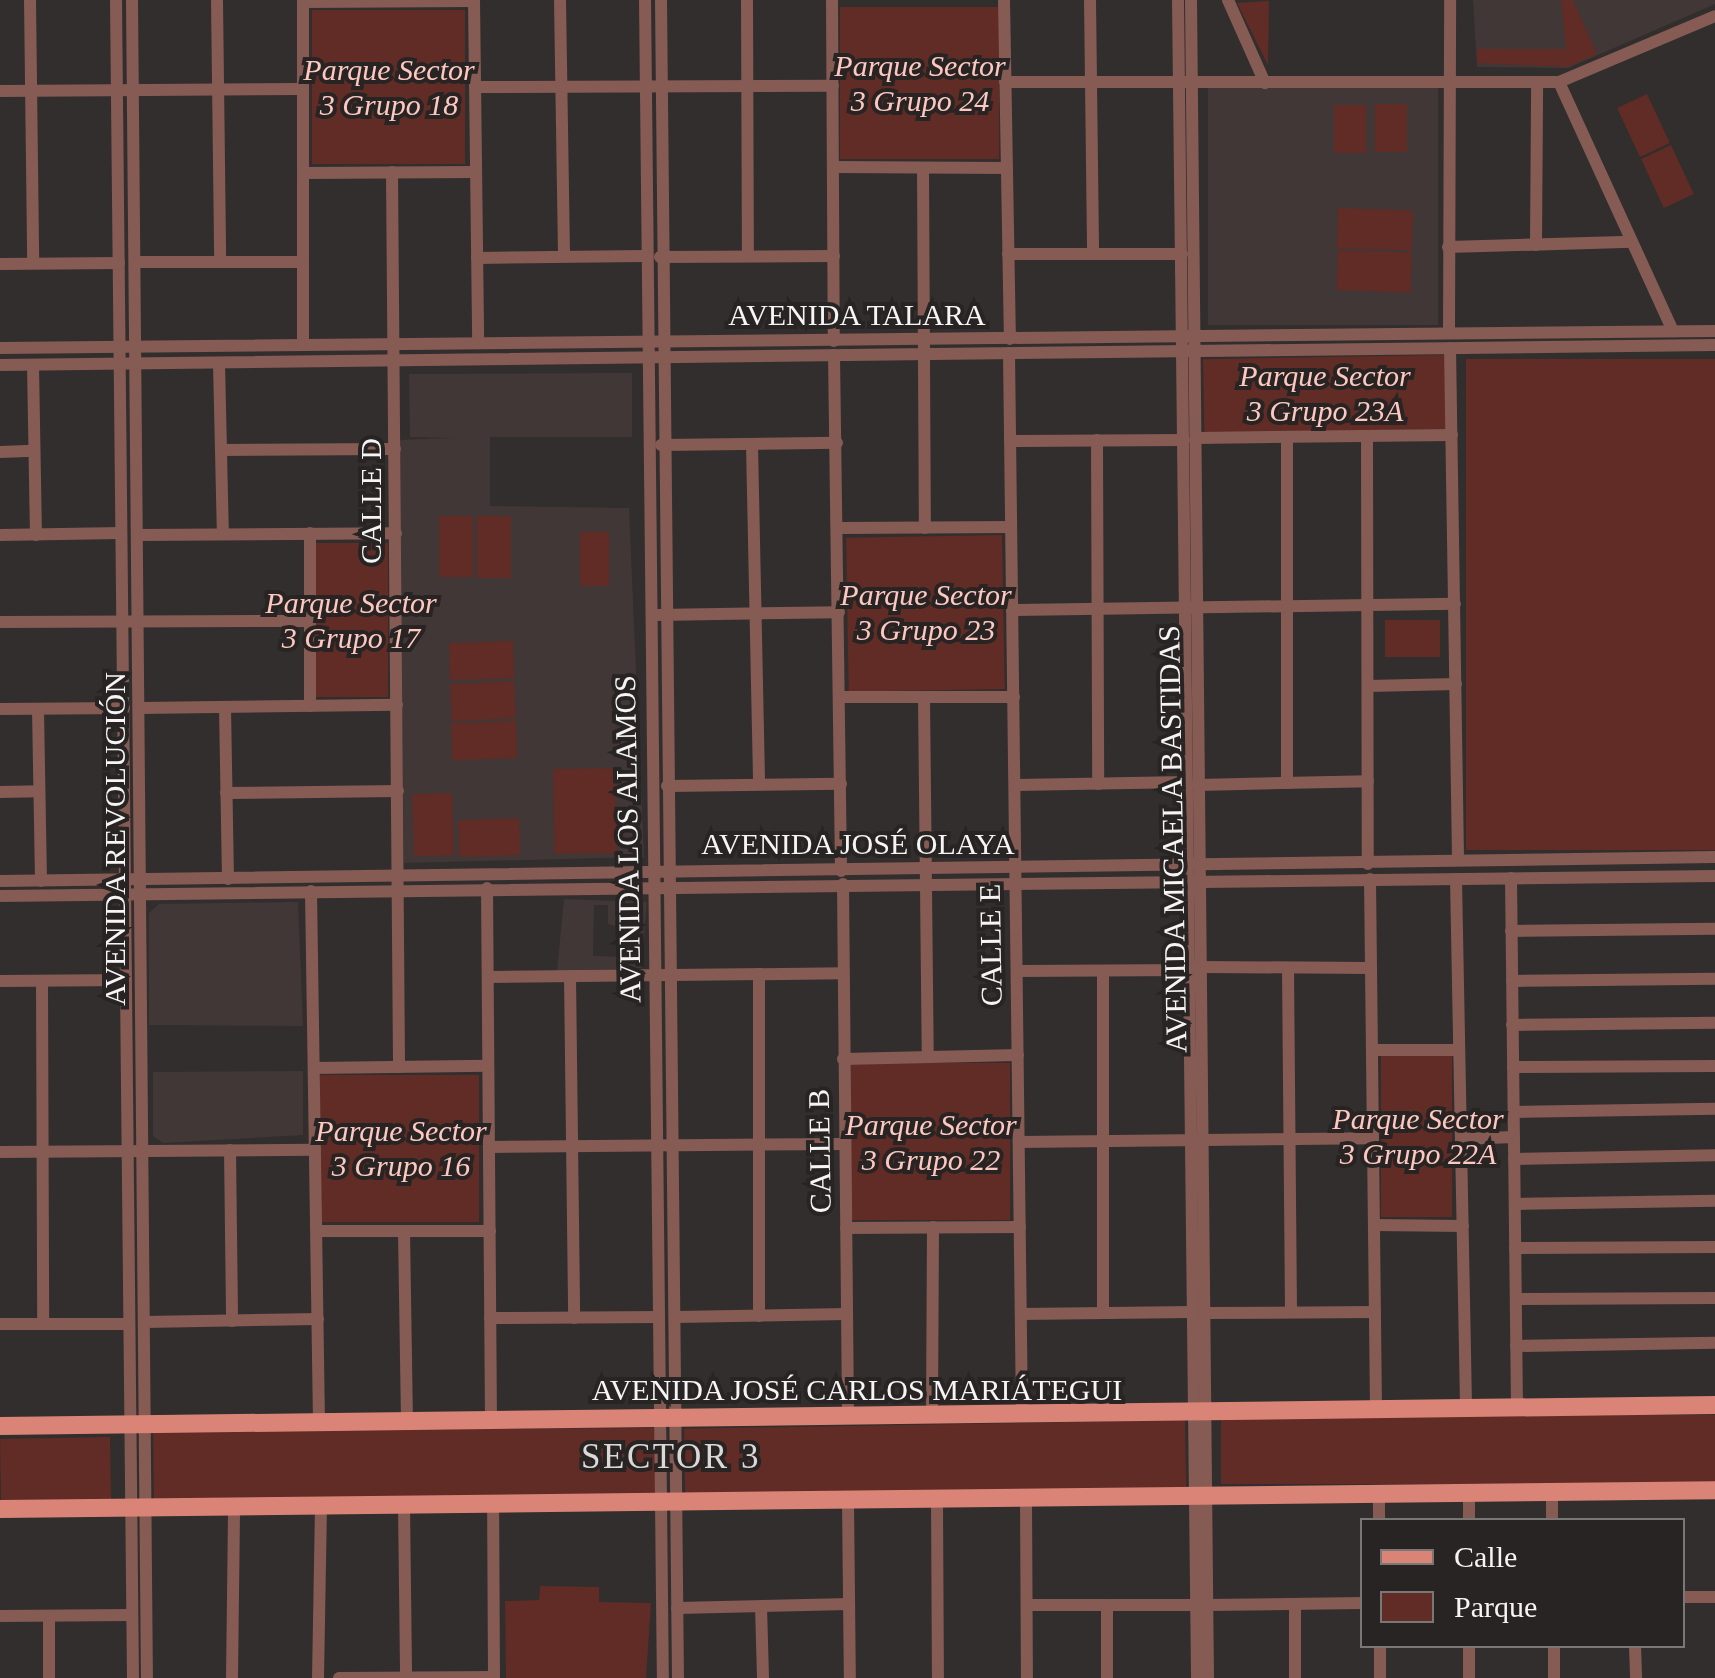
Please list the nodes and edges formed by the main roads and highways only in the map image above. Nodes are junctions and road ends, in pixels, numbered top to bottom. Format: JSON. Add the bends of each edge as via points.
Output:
{"nodes":[{"id":1,"x":1715,"y":1405,"type":"edge"},
{"id":2,"x":0,"y":1426,"type":"edge"},
{"id":3,"x":1715,"y":1490,"type":"edge"},
{"id":4,"x":0,"y":1509,"type":"edge"}],
"edges":[{"from":1,"to":2,"type":"main road","name":"AVENIDA JOSÉ CARLOS MARIÁTEGUI"},
{"from":3,"to":4,"type":"main road"}]}
